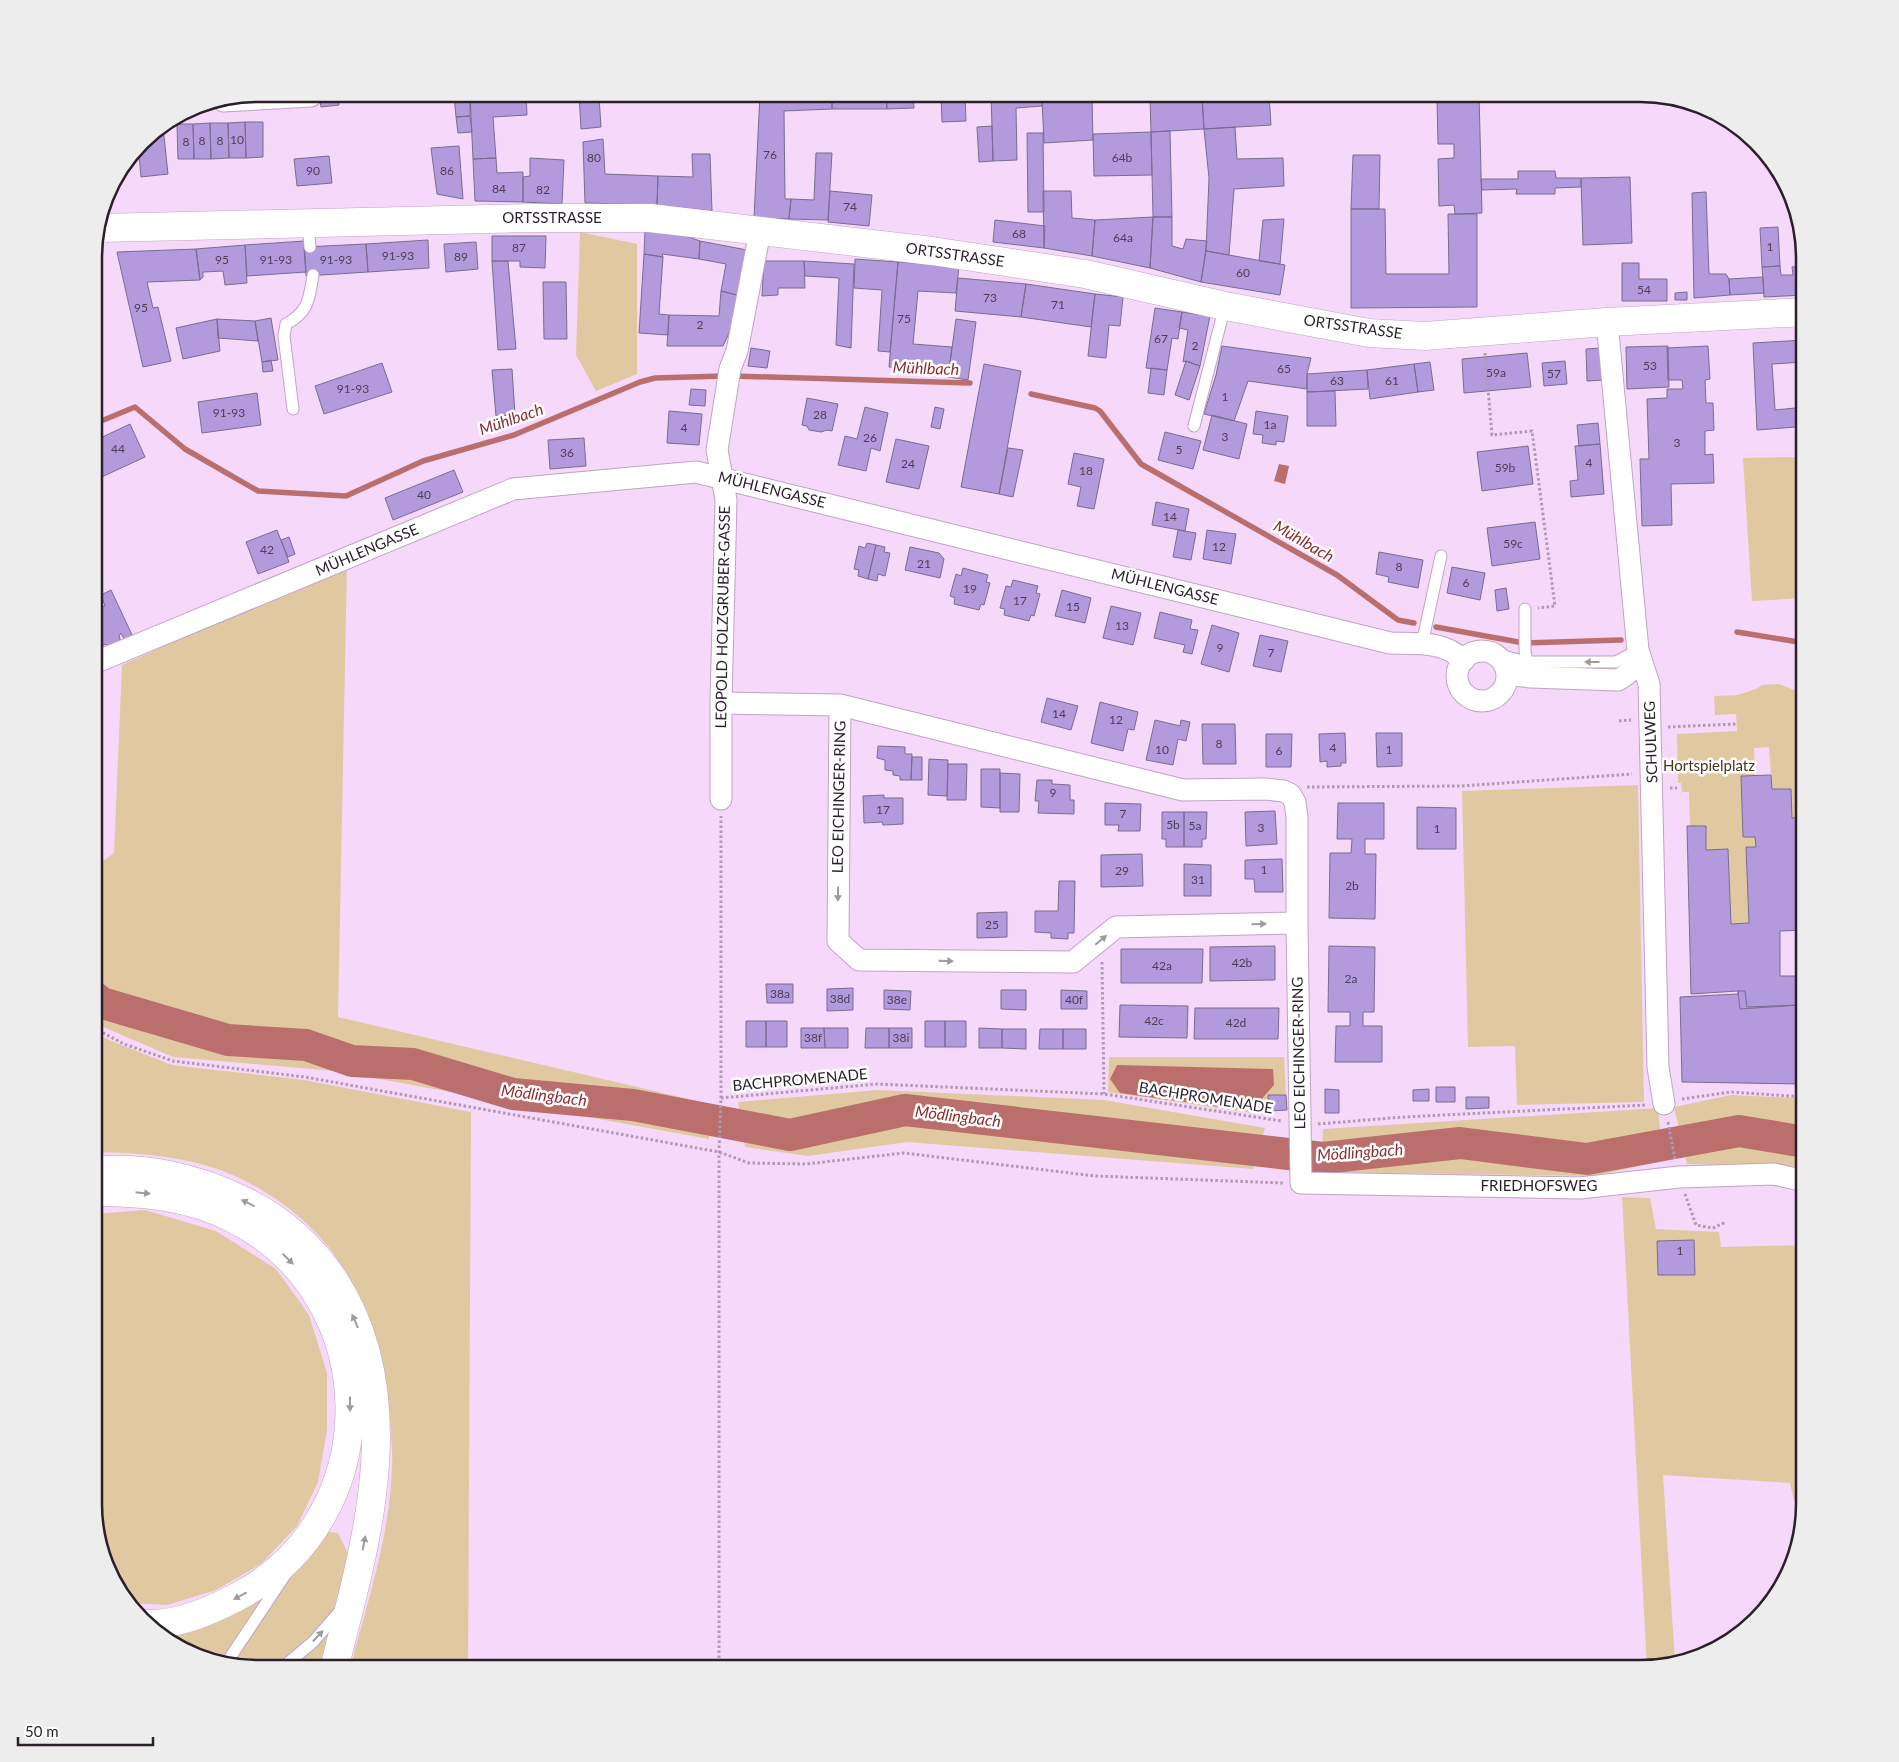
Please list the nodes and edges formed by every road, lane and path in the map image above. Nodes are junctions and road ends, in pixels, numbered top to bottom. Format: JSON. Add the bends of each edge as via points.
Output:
{"nodes":[{"id":1,"x":106,"y":228,"type":"edge"},
{"id":2,"x":760,"y":230,"type":"junction"},
{"id":3,"x":313,"y":275,"type":"dead end"},
{"id":4,"x":1225,"y":306,"type":"junction"},
{"id":5,"x":1796,"y":312,"type":"edge"},
{"id":6,"x":1607,"y":322,"type":"junction"},
{"id":7,"x":1485,"y":357,"type":"dead end"},
{"id":8,"x":293,"y":409,"type":"dead end"},
{"id":9,"x":1194,"y":426,"type":"dead end"},
{"id":10,"x":723,"y":478,"type":"junction"},
{"id":11,"x":1442,"y":556,"type":"dead end"},
{"id":12,"x":1524,"y":609,"type":"joint"},
{"id":13,"x":1637,"y":643,"type":"junction"},
{"id":14,"x":1422,"y":644,"type":"junction"},
{"id":15,"x":1487,"y":652,"type":"junction"},
{"id":16,"x":103,"y":659,"type":"edge"},
{"id":17,"x":1464,"y":660,"type":"junction"},
{"id":18,"x":1527,"y":663,"type":"junction"},
{"id":19,"x":1507,"y":674,"type":"junction"},
{"id":20,"x":721,"y":703,"type":"junction"},
{"id":21,"x":840,"y":706,"type":"junction"},
{"id":22,"x":1650,"y":720,"type":"junction"},
{"id":23,"x":1619,"y":721,"type":"dead end"},
{"id":24,"x":1736,"y":724,"type":"dead end"},
{"id":25,"x":1652,"y":773,"type":"junction"},
{"id":26,"x":1290,"y":794,"type":"junction"},
{"id":27,"x":721,"y":798,"type":"joint"},
{"id":28,"x":1297,"y":924,"type":"junction"},
{"id":29,"x":1102,"y":939,"type":"junction"},
{"id":30,"x":103,"y":1033,"type":"edge"},
{"id":31,"x":1104,"y":1094,"type":"junction"},
{"id":32,"x":1796,"y":1096,"type":"edge"},
{"id":33,"x":721,"y":1098,"type":"junction"},
{"id":34,"x":1666,"y":1112,"type":"junction"},
{"id":35,"x":1299,"y":1130,"type":"junction"},
{"id":36,"x":719,"y":1152,"type":"junction"},
{"id":37,"x":1678,"y":1170,"type":"junction"},
{"id":38,"x":103,"y":1171,"type":"edge"},
{"id":39,"x":1300,"y":1175,"type":"junction"},
{"id":40,"x":1796,"y":1178,"type":"edge"},
{"id":41,"x":103,"y":1192,"type":"edge"},
{"id":42,"x":1726,"y":1222,"type":"dead end"},
{"id":43,"x":302,"y":1544,"type":"junction"},
{"id":44,"x":354,"y":1590,"type":"junction"},
{"id":45,"x":158,"y":1623,"type":"edge"},
{"id":46,"x":231,"y":1657,"type":"edge"},
{"id":47,"x":292,"y":1660,"type":"edge"},
{"id":48,"x":336,"y":1660,"type":"edge"},
{"id":49,"x":719,"y":1660,"type":"edge"}],
"edges":[{"from":1,"to":2,"type":"main road","name":"ORTSSTRASSE","via":[[309,235],[523,218],[650,218]]},
{"from":2,"to":4,"type":"main road","name":"ORTSSTRASSE","via":[[1085,274]]},
{"from":2,"to":10,"type":"street","name":"LEOPOLD HOLZGRUBER-GASSE","via":[[717,450]]},
{"from":3,"to":8,"type":"lane","via":[[308,303],[298,318],[286,324],[284,336]]},
{"from":4,"to":6,"type":"main road","name":"ORTSSTRASSE","via":[[1369,333],[1426,336]]},
{"from":4,"to":9,"type":"lane"},
{"from":5,"to":6,"type":"main road","name":"ORTSSTRASSE"},
{"from":6,"to":13,"type":"street","name":"SCHULWEG"},
{"from":7,"to":12,"type":"path","via":[[1492,435],[1532,431],[1555,606]]},
{"from":10,"to":14,"type":"street","name":"MÜHLENGASSE","via":[[1390,642]]},
{"from":10,"to":16,"type":"street","name":"MÜHLENGASSE","via":[[696,472],[513,489]]},
{"from":10,"to":20,"type":"street","name":"LEOPOLD HOLZGRUBER-GASSE","via":[[726,500]]},
{"from":11,"to":14,"type":"lane"},
{"from":12,"to":18,"type":"lane"},
{"from":13,"to":18,"type":"street","via":[[1634,665],[1618,680]]},
{"from":13,"to":22,"type":"street","name":"SCHULWEG","via":[[1649,684]]},
{"from":14,"to":17,"type":"street","name":"MÜHLENGASSE","via":[[1438,645]]},
{"from":15,"to":17,"type":"street","via":[[1479,652]]},
{"from":15,"to":18,"type":"lane"},
{"from":15,"to":19,"type":"street","via":[[1501,660]]},
{"from":17,"to":19,"type":"street","via":[[1458,672],[1459,684],[1469,698],[1477,701],[1499,695],[1507,682]]},
{"from":18,"to":19,"type":"street"},
{"from":20,"to":21,"type":"street"},
{"from":20,"to":27,"type":"street","name":"LEOPOLD HOLZGRUBER-GASSE"},
{"from":21,"to":26,"type":"street","name":"LEO EICHINGER-RING","via":[[1183,790],[1265,789]]},
{"from":21,"to":29,"type":"street","name":"LEO EICHINGER-RING","one_way":true,"via":[[838,941],[859,960],[1073,962]]},
{"from":22,"to":23,"type":"path"},
{"from":22,"to":24,"type":"path","via":[[1664,727],[1681,728]]},
{"from":22,"to":25,"type":"street","name":"SCHULWEG"},
{"from":25,"to":26,"type":"path","via":[[1437,785],[1309,786]]},
{"from":25,"to":34,"type":"street","name":"SCHULWEG","via":[[1658,1067]]},
{"from":26,"to":28,"type":"street","name":"LEO EICHINGER-RING","via":[[1297,817]]},
{"from":27,"to":33,"type":"path"},
{"from":29,"to":28,"type":"street","name":"LEO EICHINGER-RING","one_way":true,"via":[[1116,927]]},
{"from":28,"to":35,"type":"street","name":"LEO EICHINGER-RING"},
{"from":29,"to":31,"type":"path"},
{"from":30,"to":36,"type":"path","via":[[124,1044],[173,1061],[305,1077]]},
{"from":31,"to":33,"type":"path","name":"BACHPROMENADE","via":[[877,1084]]},
{"from":31,"to":35,"type":"path","name":"BACHPROMENADE"},
{"from":32,"to":34,"type":"path","name":"BACHPROMENADE","via":[[1731,1092],[1688,1097]]},
{"from":33,"to":36,"type":"path"},
{"from":34,"to":35,"type":"path","name":"BACHPROMENADE","via":[[1403,1117]]},
{"from":34,"to":37,"type":"path"},
{"from":35,"to":39,"type":"street","name":"LEO EICHINGER-RING"},
{"from":36,"to":39,"type":"path","via":[[749,1163],[806,1164],[904,1153],[1095,1176]]},
{"from":36,"to":49,"type":"path"},
{"from":37,"to":39,"type":"street","name":"FRIEDHOFSWEG","via":[[1580,1188]]},
{"from":37,"to":40,"type":"street","name":"FRIEDHOFSWEG","via":[[1774,1174]]},
{"from":37,"to":42,"type":"path","via":[[1696,1225],[1713,1228]]},
{"from":44,"to":38,"type":"main road","one_way":true,"via":[[370,1510],[376,1456],[376,1414],[370,1367],[361,1333],[344,1296],[322,1263],[296,1235],[263,1210],[194,1180],[154,1173]]},
{"from":41,"to":43,"type":"main road","one_way":true,"via":[[168,1196],[204,1205],[235,1219],[279,1250],[300,1271],[318,1298],[334,1327],[344,1358],[350,1391],[350,1427],[336,1488]]},
{"from":43,"to":45,"type":"main road","one_way":true,"via":[[276,1571],[251,1590],[217,1608],[185,1619]]},
{"from":43,"to":46,"type":"lane"},
{"from":47,"to":44,"type":"lane","one_way":true,"via":[[313,1642]]},
{"from":44,"to":48,"type":"main road"}]}
